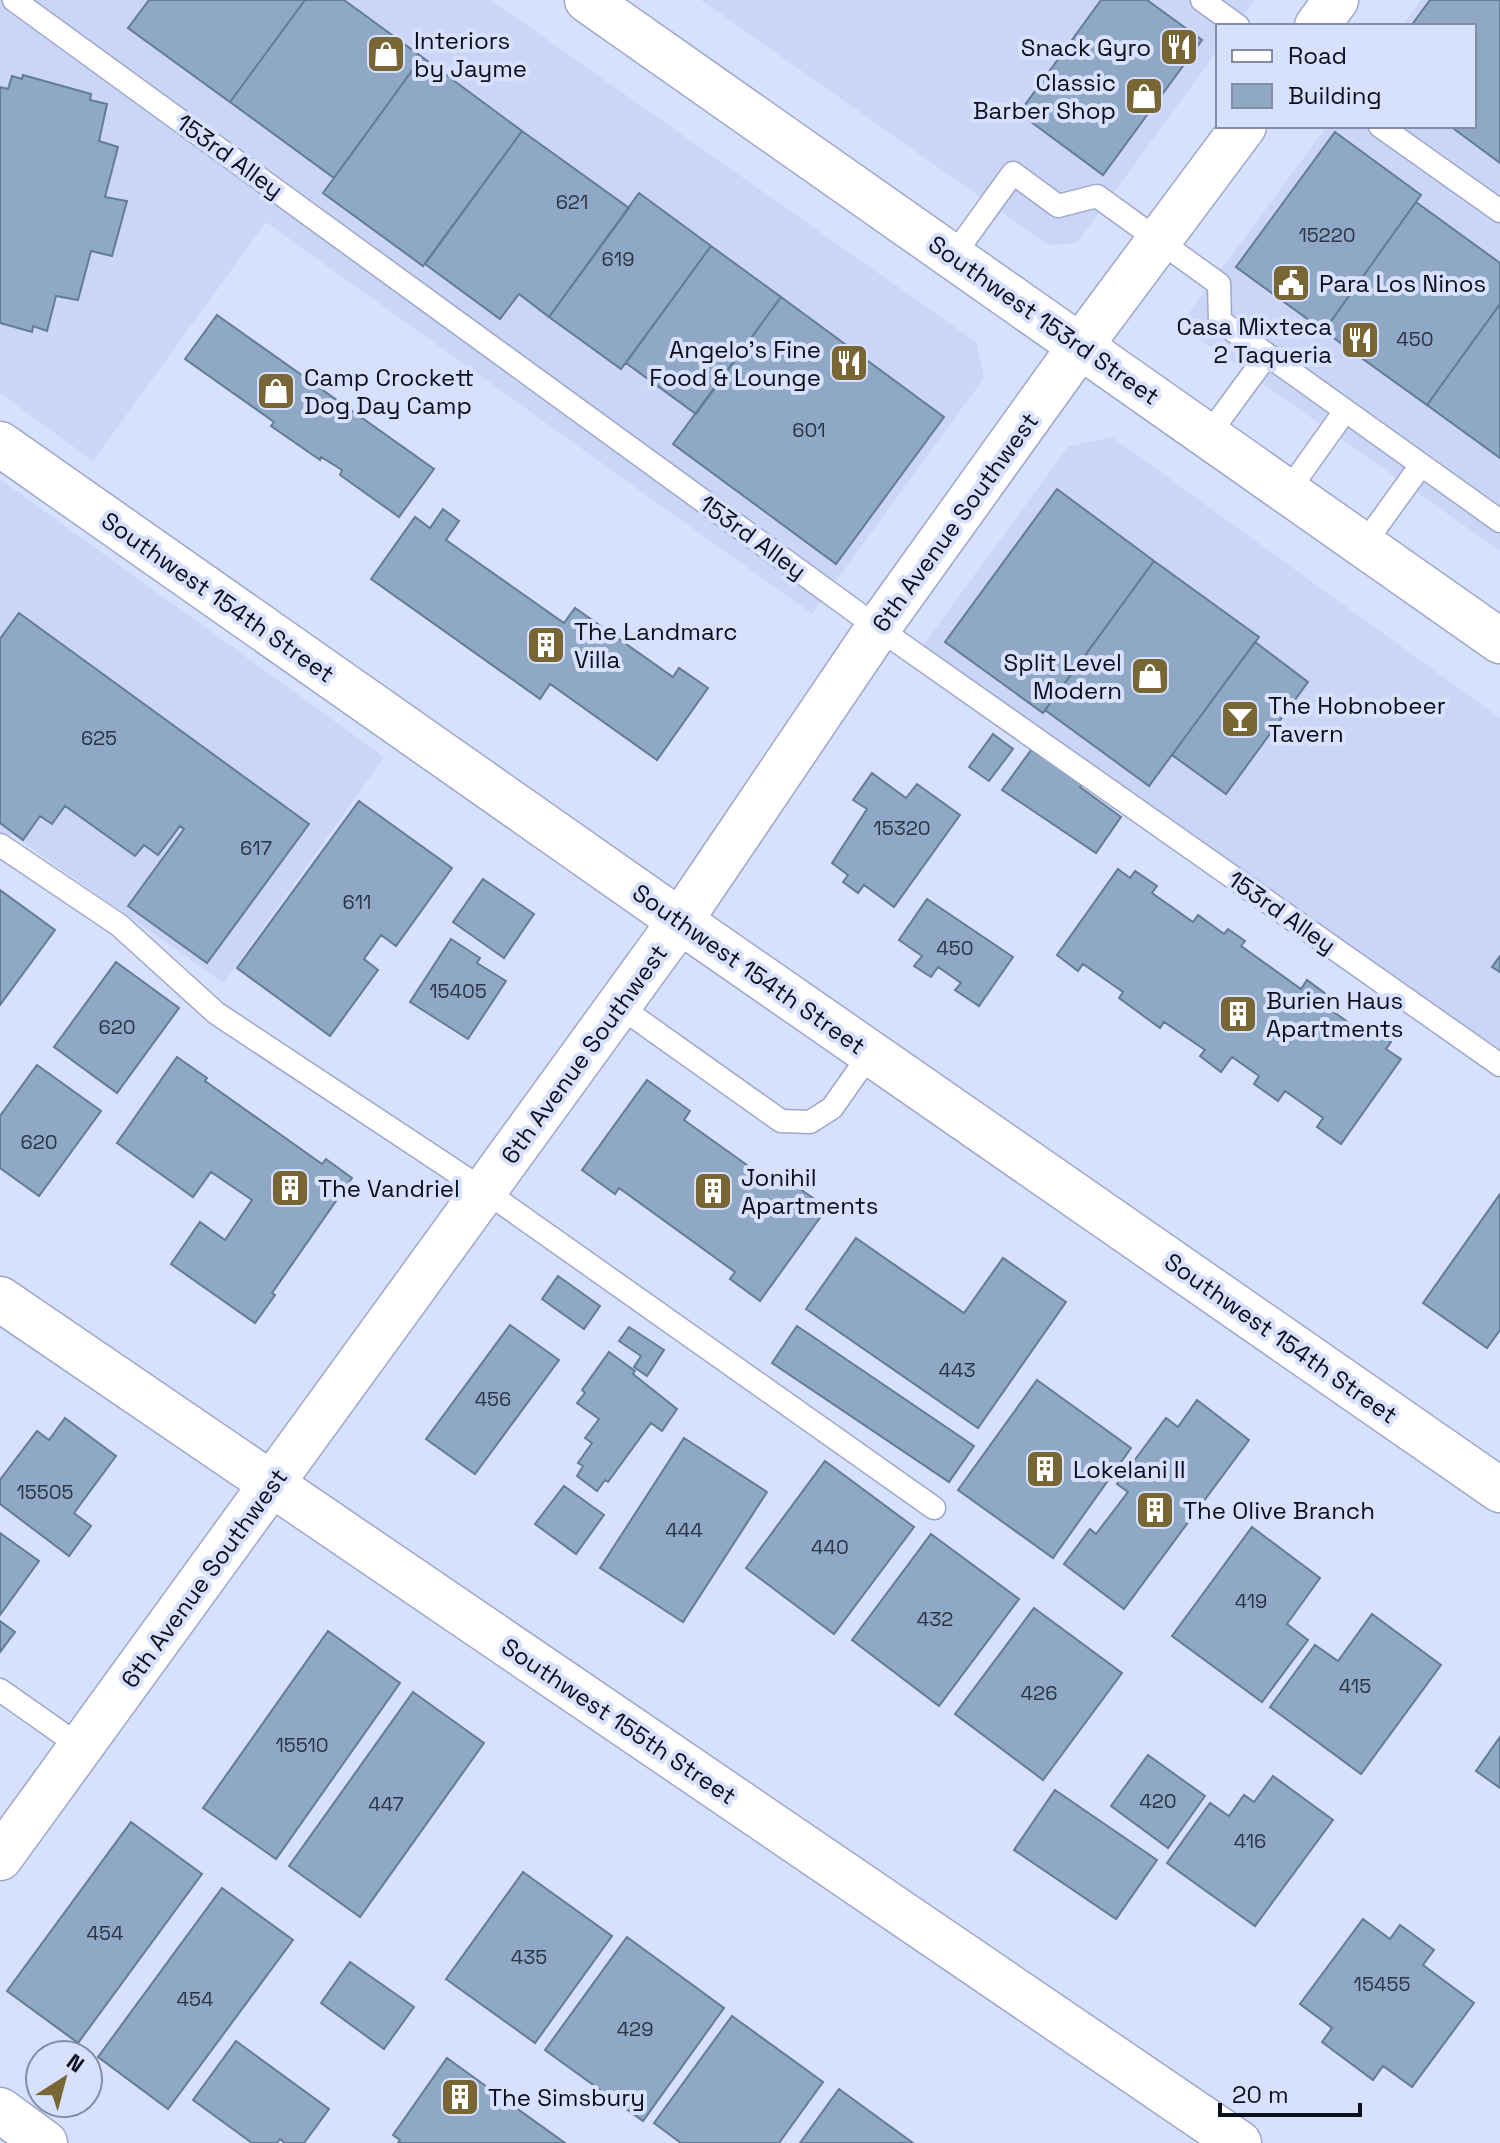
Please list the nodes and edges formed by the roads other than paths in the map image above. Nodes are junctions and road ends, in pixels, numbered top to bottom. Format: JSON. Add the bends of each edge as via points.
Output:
{"nodes":[{"id":1,"x":14,"y":0,"type":"edge"},
{"id":2,"x":587,"y":0,"type":"edge"},
{"id":3,"x":1202,"y":0,"type":"edge"},
{"id":4,"x":1336,"y":0,"type":"edge"},
{"id":5,"x":1235,"y":24,"type":"edge"},
{"id":6,"x":1318,"y":24,"type":"edge"},
{"id":7,"x":1243,"y":128,"type":"edge"},
{"id":8,"x":1383,"y":128,"type":"edge"},
{"id":9,"x":1500,"y":211,"type":"edge"},
{"id":10,"x":1159,"y":241,"type":"junction"},
{"id":11,"x":953,"y":256,"type":"junction"},
{"id":12,"x":1081,"y":345,"type":"junction"},
{"id":13,"x":1267,"y":355,"type":"junction"},
{"id":14,"x":1345,"y":411,"type":"junction"},
{"id":15,"x":1209,"y":434,"type":"junction"},
{"id":16,"x":0,"y":444,"type":"edge"},
{"id":17,"x":1421,"y":465,"type":"junction"},
{"id":18,"x":1288,"y":491,"type":"junction"},
{"id":19,"x":1500,"y":521,"type":"edge"},
{"id":20,"x":1364,"y":544,"type":"junction"},
{"id":21,"x":878,"y":628,"type":"junction"},
{"id":22,"x":1500,"y":641,"type":"edge"},
{"id":23,"x":0,"y":845,"type":"edge"},
{"id":24,"x":680,"y":921,"type":"junction"},
{"id":25,"x":619,"y":1006,"type":"junction"},
{"id":26,"x":870,"y":1054,"type":"junction"},
{"id":27,"x":1500,"y":1065,"type":"edge"},
{"id":28,"x":485,"y":1191,"type":"junction"},
{"id":29,"x":0,"y":1299,"type":"edge"},
{"id":30,"x":272,"y":1484,"type":"junction"},
{"id":31,"x":1500,"y":1490,"type":"edge"},
{"id":32,"x":934,"y":1508,"type":"dead end"},
{"id":33,"x":0,"y":1690,"type":"edge"},
{"id":34,"x":81,"y":1747,"type":"junction"},
{"id":35,"x":0,"y":1858,"type":"edge"},
{"id":36,"x":0,"y":2110,"type":"edge"},
{"id":37,"x":45,"y":2143,"type":"edge"},
{"id":38,"x":1239,"y":2143,"type":"edge"}],
"edges":[{"from":1,"to":21,"type":"lane","name":"153rd Alley"},
{"from":2,"to":11,"type":"street","name":"Southwest 153rd Street"},
{"from":3,"to":5,"type":"lane"},
{"from":4,"to":6,"type":"street"},
{"from":7,"to":10,"type":"street","name":"6th Avenue Southwest"},
{"from":8,"to":9,"type":"lane"},
{"from":10,"to":11,"type":"lane","via":[[1097,196],[1058,206],[1013,173]]},
{"from":10,"to":12,"type":"street","name":"6th Avenue Southwest"},
{"from":10,"to":13,"type":"lane","via":[[1219,284],[1220,321]]},
{"from":11,"to":12,"type":"street","name":"Southwest 153rd Street"},
{"from":12,"to":15,"type":"street","name":"Southwest 153rd Street"},
{"from":12,"to":21,"type":"street","name":"6th Avenue Southwest"},
{"from":13,"to":14,"type":"lane"},
{"from":13,"to":15,"type":"lane"},
{"from":14,"to":17,"type":"lane"},
{"from":14,"to":18,"type":"lane"},
{"from":15,"to":18,"type":"street","name":"Southwest 153rd Street"},
{"from":16,"to":24,"type":"street","name":"Southwest 154th Street"},
{"from":17,"to":19,"type":"lane"},
{"from":17,"to":20,"type":"lane"},
{"from":18,"to":20,"type":"street","name":"Southwest 153rd Street"},
{"from":20,"to":22,"type":"street","name":"Southwest 153rd Street"},
{"from":21,"to":24,"type":"street","name":"6th Avenue Southwest"},
{"from":21,"to":27,"type":"lane","name":"153rd Alley"},
{"from":23,"to":28,"type":"lane","via":[[119,925],[216,1013]]},
{"from":24,"to":25,"type":"street","name":"6th Avenue Southwest"},
{"from":24,"to":26,"type":"street","name":"Southwest 154th Street"},
{"from":25,"to":26,"type":"lane","via":[[781,1121],[810,1122],[832,1108]]},
{"from":25,"to":28,"type":"street","name":"6th Avenue Southwest"},
{"from":26,"to":31,"type":"street","name":"Southwest 154th Street"},
{"from":28,"to":30,"type":"street","name":"6th Avenue Southwest"},
{"from":28,"to":32,"type":"lane"},
{"from":29,"to":30,"type":"street","name":"Southwest 155th Street"},
{"from":30,"to":34,"type":"street","name":"6th Avenue Southwest"},
{"from":30,"to":38,"type":"street","name":"Southwest 155th Street"},
{"from":33,"to":34,"type":"lane"},
{"from":34,"to":35,"type":"street","name":"6th Avenue Southwest"},
{"from":36,"to":37,"type":"street"}]}
